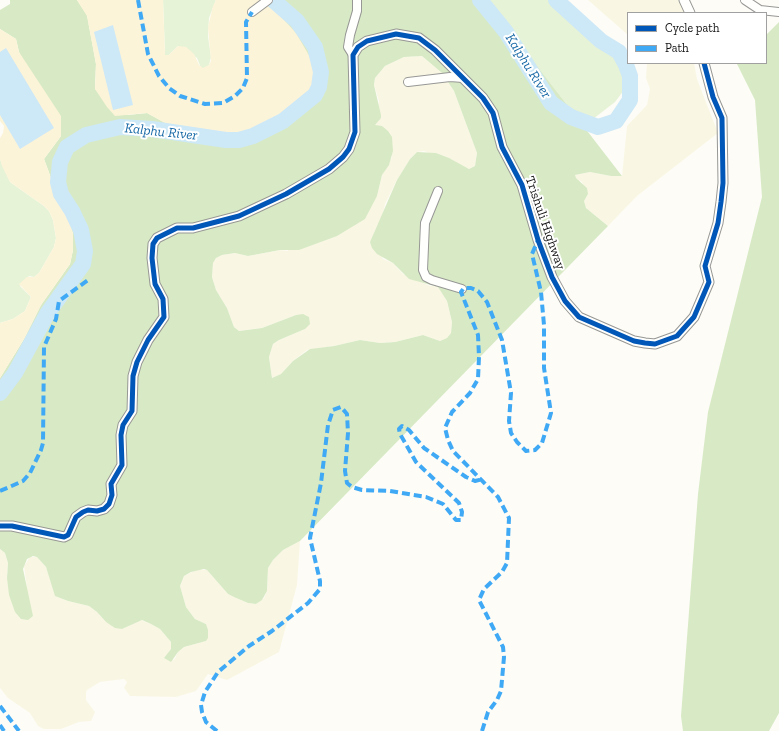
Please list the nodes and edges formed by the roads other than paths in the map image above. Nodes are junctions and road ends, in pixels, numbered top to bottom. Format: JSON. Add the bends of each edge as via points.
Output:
{"nodes":[{"id":1,"x":268,"y":0,"type":"edge"},
{"id":2,"x":356,"y":0,"type":"edge"},
{"id":3,"x":684,"y":0,"type":"edge"},
{"id":4,"x":744,"y":0,"type":"edge"},
{"id":5,"x":252,"y":12,"type":"dead end"},
{"id":6,"x":690,"y":12,"type":"edge"},
{"id":7,"x":779,"y":12,"type":"edge"},
{"id":8,"x":353,"y":55,"type":"junction"},
{"id":9,"x":704,"y":64,"type":"edge"},
{"id":10,"x":463,"y":78,"type":"junction"},
{"id":11,"x":408,"y":82,"type":"dead end"},
{"id":12,"x":438,"y":191,"type":"dead end"},
{"id":13,"x":462,"y":289,"type":"dead end"},
{"id":14,"x":0,"y":526,"type":"edge"}],
"edges":[{"from":1,"to":5,"type":"street"},
{"from":2,"to":8,"type":"street","via":[[357,11],[348,48]]},
{"from":3,"to":6,"type":"street"},
{"from":4,"to":7,"type":"street","via":[[760,10]]},
{"from":8,"to":10,"type":"street","name":"Trishuli Highway","via":[[358,47],[367,41],[396,34],[407,35],[419,38],[435,50]]},
{"from":8,"to":14,"type":"street","via":[[355,132],[343,157],[329,169],[260,207],[221,221],[168,231],[153,244],[155,284],[163,299],[164,317],[137,362],[133,376],[132,411],[123,425],[122,465],[111,484],[112,495],[109,504],[104,510],[88,510],[76,517],[68,535],[64,537],[12,526]]},
{"from":9,"to":10,"type":"street","name":"Trishuli Highway","via":[[723,127],[721,202],[718,223],[705,266],[709,282],[700,306],[689,324],[677,336],[655,344],[634,341],[587,321],[579,317],[565,301],[552,277],[538,240],[522,185],[502,147],[494,113]]},
{"from":10,"to":11,"type":"street"},
{"from":12,"to":13,"type":"street","via":[[425,223],[423,270],[426,277],[432,280]]}]}
